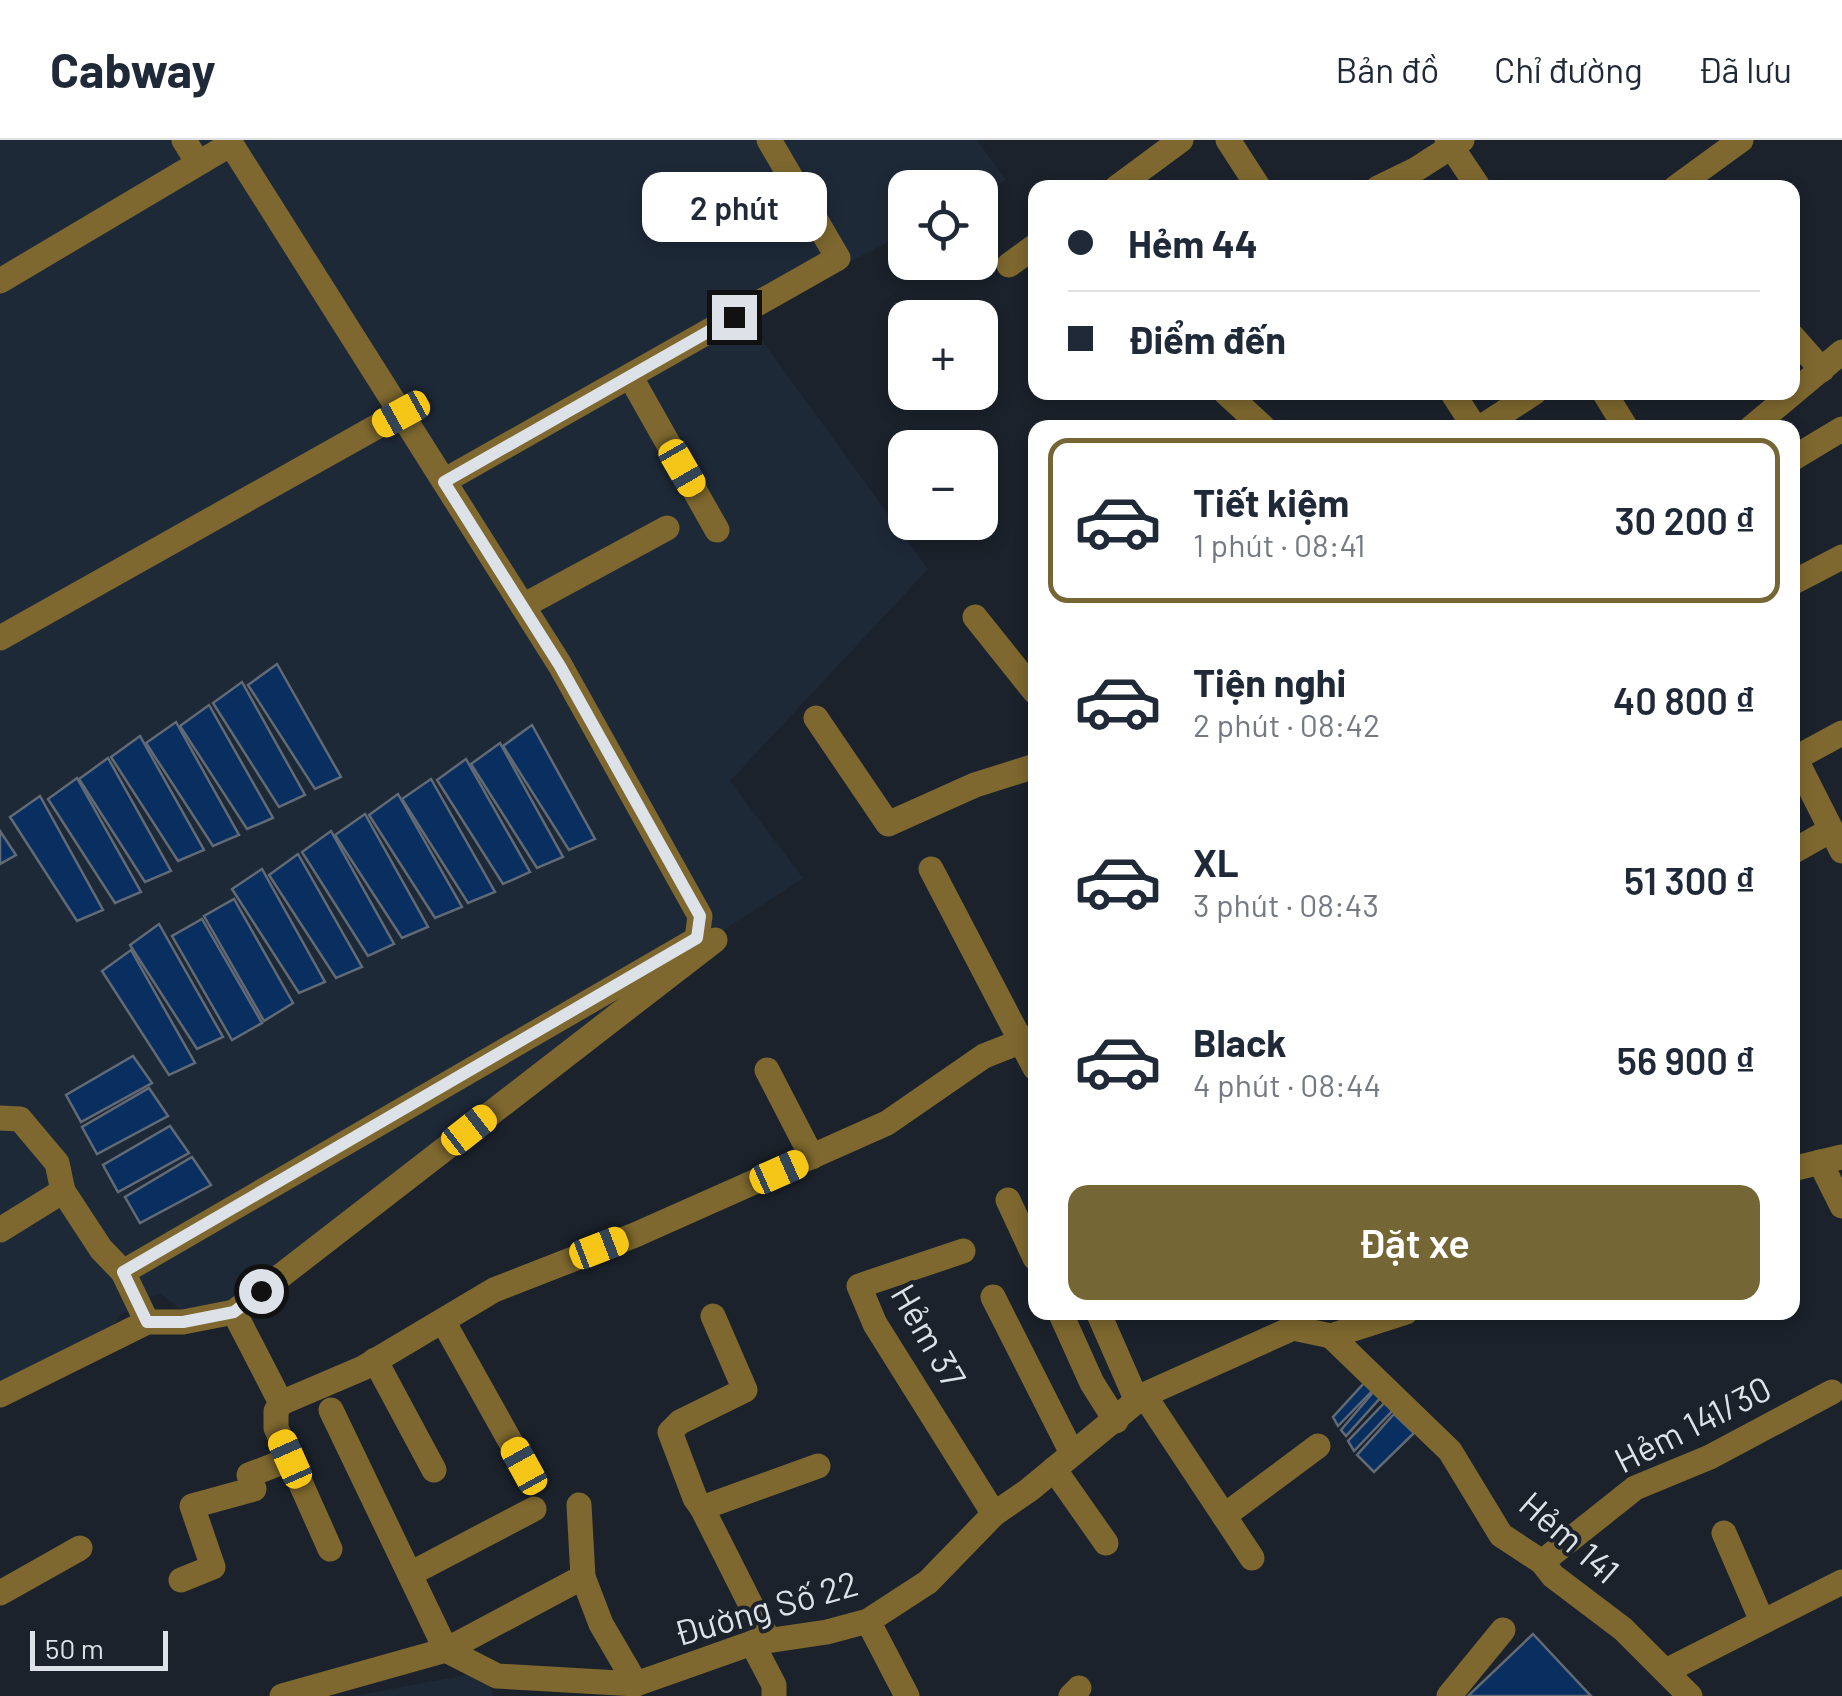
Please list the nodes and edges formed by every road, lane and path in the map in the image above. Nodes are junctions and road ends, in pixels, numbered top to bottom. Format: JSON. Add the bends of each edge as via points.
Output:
{"nodes":[{"id":1,"x":184,"y":140,"type":"edge"},
{"id":2,"x":770,"y":140,"type":"edge"},
{"id":3,"x":1181,"y":140,"type":"edge"},
{"id":4,"x":1228,"y":140,"type":"edge"},
{"id":5,"x":1740,"y":140,"type":"edge"},
{"id":6,"x":1454,"y":142,"type":"edge"},
{"id":7,"x":198,"y":162,"type":"junction"},
{"id":8,"x":1127,"y":180,"type":"edge"},
{"id":9,"x":1254,"y":180,"type":"edge"},
{"id":10,"x":1391,"y":180,"type":"edge"},
{"id":11,"x":1475,"y":180,"type":"edge"},
{"id":12,"x":1686,"y":180,"type":"edge"},
{"id":13,"x":1028,"y":251,"type":"edge"},
{"id":14,"x":1010,"y":265,"type":"dead end"},
{"id":15,"x":0,"y":281,"type":"edge"},
{"id":16,"x":1800,"y":345,"type":"edge"},
{"id":17,"x":1842,"y":352,"type":"edge"},
{"id":18,"x":1822,"y":370,"type":"junction"},
{"id":19,"x":630,"y":376,"type":"junction"},
{"id":20,"x":1800,"y":388,"type":"edge"},
{"id":21,"x":1233,"y":400,"type":"edge"},
{"id":22,"x":1522,"y":400,"type":"edge"},
{"id":23,"x":1785,"y":400,"type":"edge"},
{"id":24,"x":401,"y":414,"type":"junction"},
{"id":25,"x":1255,"y":420,"type":"edge"},
{"id":26,"x":1490,"y":420,"type":"edge"},
{"id":27,"x":1761,"y":420,"type":"edge"},
{"id":28,"x":1842,"y":429,"type":"edge"},
{"id":29,"x":1800,"y":453,"type":"edge"},
{"id":30,"x":444,"y":482,"type":"junction"},
{"id":31,"x":667,"y":528,"type":"dead end"},
{"id":32,"x":717,"y":530,"type":"dead end"},
{"id":33,"x":1842,"y":557,"type":"edge"},
{"id":34,"x":1800,"y":579,"type":"edge"},
{"id":35,"x":522,"y":606,"type":"junction"},
{"id":36,"x":975,"y":617,"type":"dead end"},
{"id":37,"x":0,"y":638,"type":"edge"},
{"id":38,"x":1028,"y":683,"type":"edge"},
{"id":39,"x":816,"y":718,"type":"dead end"},
{"id":40,"x":1842,"y":732,"type":"edge"},
{"id":41,"x":1800,"y":752,"type":"edge"},
{"id":42,"x":1800,"y":767,"type":"edge"},
{"id":43,"x":1028,"y":768,"type":"edge"},
{"id":44,"x":1836,"y":841,"type":"edge"},
{"id":45,"x":1800,"y":850,"type":"edge"},
{"id":46,"x":931,"y":869,"type":"dead end"},
{"id":47,"x":715,"y":940,"type":"dead end"},
{"id":48,"x":1028,"y":1037,"type":"edge"},
{"id":49,"x":1028,"y":1039,"type":"edge"},
{"id":50,"x":768,"y":1070,"type":"dead end"},
{"id":51,"x":0,"y":1118,"type":"edge"},
{"id":52,"x":812,"y":1157,"type":"junction"},
{"id":53,"x":1831,"y":1160,"type":"edge"},
{"id":54,"x":1800,"y":1166,"type":"edge"},
{"id":55,"x":64,"y":1191,"type":"junction"},
{"id":56,"x":1008,"y":1200,"type":"dead end"},
{"id":57,"x":1842,"y":1206,"type":"edge"},
{"id":58,"x":0,"y":1230,"type":"edge"},
{"id":59,"x":1028,"y":1243,"type":"edge"},
{"id":60,"x":963,"y":1251,"type":"dead end"},
{"id":61,"x":123,"y":1272,"type":"junction"},
{"id":62,"x":993,"y":1297,"type":"dead end"},
{"id":63,"x":234,"y":1312,"type":"junction"},
{"id":64,"x":714,"y":1316,"type":"dead end"},
{"id":65,"x":1064,"y":1320,"type":"edge"},
{"id":66,"x":1102,"y":1320,"type":"edge"},
{"id":67,"x":1293,"y":1320,"type":"edge"},
{"id":68,"x":1381,"y":1320,"type":"edge"},
{"id":69,"x":443,"y":1321,"type":"junction"},
{"id":70,"x":147,"y":1322,"type":"junction"},
{"id":71,"x":1331,"y":1336,"type":"junction"},
{"id":72,"x":376,"y":1360,"type":"junction"},
{"id":73,"x":1832,"y":1392,"type":"dead end"},
{"id":74,"x":0,"y":1395,"type":"edge"},
{"id":75,"x":1141,"y":1398,"type":"junction"},
{"id":76,"x":281,"y":1404,"type":"junction"},
{"id":77,"x":331,"y":1410,"type":"dead end"},
{"id":78,"x":1116,"y":1421,"type":"junction"},
{"id":79,"x":1318,"y":1446,"type":"dead end"},
{"id":80,"x":290,"y":1459,"type":"junction"},
{"id":81,"x":1063,"y":1461,"type":"junction"},
{"id":82,"x":524,"y":1466,"type":"dead end"},
{"id":83,"x":818,"y":1466,"type":"dead end"},
{"id":84,"x":434,"y":1470,"type":"dead end"},
{"id":85,"x":579,"y":1505,"type":"dead end"},
{"id":86,"x":702,"y":1508,"type":"junction"},
{"id":87,"x":534,"y":1509,"type":"dead end"},
{"id":88,"x":994,"y":1514,"type":"junction"},
{"id":89,"x":1224,"y":1516,"type":"junction"},
{"id":90,"x":1724,"y":1533,"type":"dead end"},
{"id":91,"x":1106,"y":1543,"type":"dead end"},
{"id":92,"x":80,"y":1548,"type":"dead end"},
{"id":93,"x":330,"y":1548,"type":"dead end"},
{"id":94,"x":1252,"y":1558,"type":"dead end"},
{"id":95,"x":1542,"y":1562,"type":"junction"},
{"id":96,"x":410,"y":1574,"type":"junction"},
{"id":97,"x":582,"y":1577,"type":"junction"},
{"id":98,"x":181,"y":1580,"type":"dead end"},
{"id":99,"x":1842,"y":1582,"type":"edge"},
{"id":100,"x":0,"y":1593,"type":"edge"},
{"id":101,"x":868,"y":1621,"type":"junction"},
{"id":102,"x":1762,"y":1621,"type":"junction"},
{"id":103,"x":1503,"y":1630,"type":"dead end"},
{"id":104,"x":760,"y":1641,"type":"junction"},
{"id":105,"x":446,"y":1650,"type":"junction"},
{"id":106,"x":1666,"y":1672,"type":"junction"},
{"id":107,"x":636,"y":1684,"type":"junction"},
{"id":108,"x":282,"y":1696,"type":"edge"},
{"id":109,"x":774,"y":1696,"type":"edge"},
{"id":110,"x":908,"y":1696,"type":"edge"},
{"id":111,"x":1448,"y":1696,"type":"edge"},
{"id":112,"x":1690,"y":1696,"type":"edge"}],
"edges":[{"from":1,"to":7,"type":"street"},
{"from":2,"to":19,"type":"street","via":[[838,258]]},
{"from":3,"to":8,"type":"street"},
{"from":4,"to":9,"type":"street"},
{"from":5,"to":12,"type":"street"},
{"from":6,"to":10,"type":"street"},
{"from":6,"to":11,"type":"street"},
{"from":7,"to":15,"type":"street"},
{"from":7,"to":24,"type":"street","via":[[231,144]]},
{"from":13,"to":14,"type":"street"},
{"from":16,"to":18,"type":"street"},
{"from":17,"to":18,"type":"street"},
{"from":18,"to":20,"type":"street"},
{"from":19,"to":30,"type":"street"},
{"from":19,"to":32,"type":"street"},
{"from":21,"to":25,"type":"street"},
{"from":22,"to":26,"type":"street"},
{"from":23,"to":27,"type":"street"},
{"from":24,"to":30,"type":"street"},
{"from":24,"to":37,"type":"street"},
{"from":28,"to":29,"type":"street"},
{"from":30,"to":35,"type":"street"},
{"from":31,"to":35,"type":"street"},
{"from":33,"to":34,"type":"street"},
{"from":35,"to":61,"type":"street","via":[[700,916],[697,938]]},
{"from":36,"to":38,"type":"street"},
{"from":39,"to":43,"type":"street","via":[[884,824]]},
{"from":40,"to":41,"type":"street"},
{"from":42,"to":44,"type":"street"},
{"from":44,"to":45,"type":"street"},
{"from":46,"to":48,"type":"street"},
{"from":47,"to":63,"type":"street"},
{"from":49,"to":52,"type":"street","via":[[984,1056],[887,1124]]},
{"from":50,"to":52,"type":"street"},
{"from":51,"to":55,"type":"street","via":[[20,1119],[56,1163]]},
{"from":52,"to":69,"type":"street","via":[[494,1290]]},
{"from":53,"to":54,"type":"street"},
{"from":53,"to":57,"type":"street"},
{"from":55,"to":58,"type":"street"},
{"from":55,"to":61,"type":"street","via":[[100,1249]]},
{"from":56,"to":59,"type":"street"},
{"from":60,"to":88,"type":"street","name":"Hẻm 37","via":[[859,1286],[874,1324]]},
{"from":61,"to":70,"type":"street"},
{"from":62,"to":81,"type":"street"},
{"from":63,"to":70,"type":"street"},
{"from":63,"to":76,"type":"street"},
{"from":64,"to":86,"type":"street","via":[[746,1388],[670,1432]]},
{"from":65,"to":78,"type":"street"},
{"from":66,"to":75,"type":"street"},
{"from":67,"to":71,"type":"street"},
{"from":67,"to":75,"type":"street","name":"Đường Số 22"},
{"from":68,"to":71,"type":"street"},
{"from":69,"to":72,"type":"street"},
{"from":69,"to":82,"type":"street"},
{"from":70,"to":74,"type":"street"},
{"from":71,"to":95,"type":"street","name":"Hẻm 141","via":[[1450,1451],[1501,1535]]},
{"from":72,"to":76,"type":"street"},
{"from":72,"to":84,"type":"street"},
{"from":73,"to":95,"type":"street","name":"Hẻm 141/30","via":[[1635,1488]]},
{"from":75,"to":78,"type":"street","name":"Đường Số 22"},
{"from":75,"to":89,"type":"street"},
{"from":76,"to":80,"type":"street","via":[[275,1422]]},
{"from":77,"to":96,"type":"street"},
{"from":78,"to":81,"type":"street","name":"Đường Số 22"},
{"from":79,"to":89,"type":"street"},
{"from":80,"to":93,"type":"street"},
{"from":80,"to":98,"type":"street","via":[[248,1475],[254,1489],[192,1506],[214,1567]]},
{"from":81,"to":88,"type":"street","name":"Đường Số 22"},
{"from":81,"to":91,"type":"street"},
{"from":83,"to":86,"type":"street"},
{"from":85,"to":97,"type":"street"},
{"from":86,"to":104,"type":"street"},
{"from":87,"to":96,"type":"street"},
{"from":88,"to":101,"type":"street","name":"Đường Số 22","via":[[928,1582]]},
{"from":89,"to":94,"type":"street"},
{"from":90,"to":102,"type":"street"},
{"from":92,"to":100,"type":"street"},
{"from":95,"to":106,"type":"street","name":"Hẻm 141"},
{"from":96,"to":105,"type":"street"},
{"from":97,"to":105,"type":"street"},
{"from":97,"to":107,"type":"street"},
{"from":99,"to":102,"type":"street"},
{"from":101,"to":104,"type":"street","name":"Đường Số 22"},
{"from":101,"to":110,"type":"street"},
{"from":102,"to":106,"type":"street"},
{"from":103,"to":111,"type":"street"},
{"from":104,"to":107,"type":"street","name":"Đường Số 22"},
{"from":104,"to":109,"type":"street"},
{"from":105,"to":107,"type":"street","name":"Đường Số 22","via":[[497,1676]]},
{"from":105,"to":108,"type":"street"},
{"from":106,"to":112,"type":"street","name":"Hẻm 141"}]}
